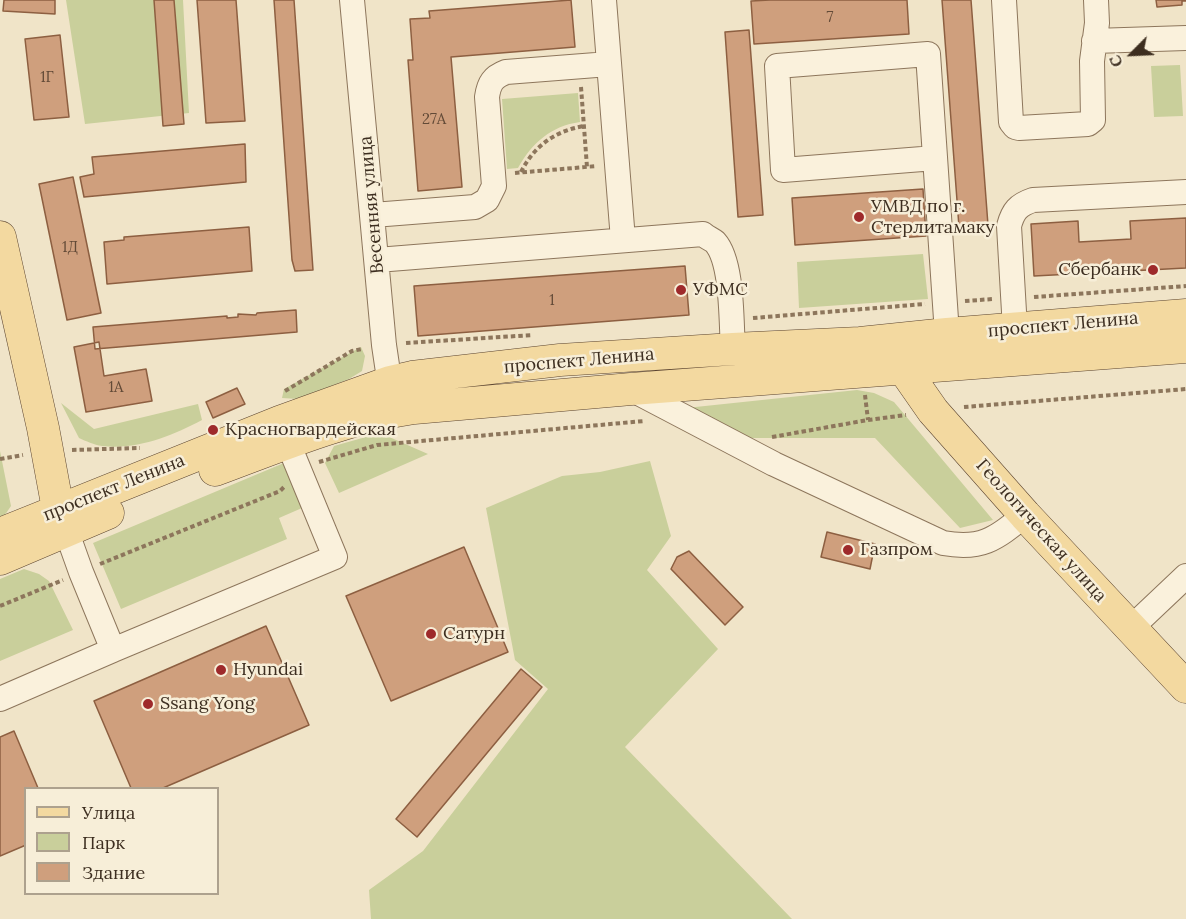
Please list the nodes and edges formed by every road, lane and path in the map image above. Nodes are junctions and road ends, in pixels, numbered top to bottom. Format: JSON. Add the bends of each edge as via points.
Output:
{"nodes":[{"id":1,"x":352,"y":0,"type":"edge"},
{"id":2,"x":604,"y":0,"type":"edge"},
{"id":3,"x":1004,"y":0,"type":"edge"},
{"id":4,"x":1096,"y":0,"type":"edge"},
{"id":5,"x":1186,"y":38,"type":"edge"},
{"id":6,"x":1094,"y":41,"type":"junction"},
{"id":7,"x":609,"y":64,"type":"junction"},
{"id":8,"x":579,"y":66,"type":"junction"},
{"id":9,"x":584,"y":126,"type":"junction"},
{"id":10,"x":935,"y":158,"type":"junction"},
{"id":11,"x":617,"y":165,"type":"junction"},
{"id":12,"x":587,"y":167,"type":"junction"},
{"id":13,"x":521,"y":172,"type":"junction"},
{"id":14,"x":493,"y":175,"type":"junction"},
{"id":15,"x":1186,"y":192,"type":"edge"},
{"id":16,"x":373,"y":215,"type":"junction"},
{"id":17,"x":0,"y":237,"type":"edge"},
{"id":18,"x":623,"y":240,"type":"junction"},
{"id":19,"x":377,"y":260,"type":"junction"},
{"id":20,"x":1186,"y":286,"type":"edge"},
{"id":21,"x":1013,"y":298,"type":"junction"},
{"id":22,"x":945,"y":303,"type":"junction"},
{"id":23,"x":1186,"y":315,"type":"edge"},
{"id":24,"x":1015,"y":329,"type":"junction"},
{"id":25,"x":732,"y":334,"type":"junction"},
{"id":26,"x":947,"y":334,"type":"junction"},
{"id":27,"x":535,"y":335,"type":"dead end"},
{"id":28,"x":384,"y":345,"type":"junction"},
{"id":29,"x":1186,"y":347,"type":"edge"},
{"id":30,"x":903,"y":368,"type":"junction"},
{"id":31,"x":631,"y":389,"type":"junction"},
{"id":32,"x":864,"y":389,"type":"dead end"},
{"id":33,"x":284,"y":391,"type":"dead end"},
{"id":34,"x":392,"y":397,"type":"junction"},
{"id":35,"x":686,"y":417,"type":"junction"},
{"id":36,"x":868,"y":420,"type":"dead end"},
{"id":37,"x":283,"y":432,"type":"junction"},
{"id":38,"x":47,"y":444,"type":"junction"},
{"id":39,"x":144,"y":447,"type":"dead end"},
{"id":40,"x":0,"y":459,"type":"edge"},
{"id":41,"x":301,"y":474,"type":"junction"},
{"id":42,"x":128,"y":481,"type":"junction"},
{"id":43,"x":1024,"y":515,"type":"junction"},
{"id":44,"x":62,"y":520,"type":"junction"},
{"id":45,"x":0,"y":528,"type":"edge"},
{"id":46,"x":0,"y":534,"type":"edge"},
{"id":47,"x":0,"y":559,"type":"edge"},
{"id":48,"x":81,"y":572,"type":"junction"},
{"id":49,"x":1186,"y":576,"type":"edge"},
{"id":50,"x":0,"y":606,"type":"edge"},
{"id":51,"x":1131,"y":628,"type":"junction"},
{"id":52,"x":113,"y":650,"type":"junction"},
{"id":53,"x":1186,"y":687,"type":"edge"},
{"id":54,"x":0,"y":699,"type":"edge"}],
"edges":[{"from":1,"to":16,"type":"street","name":"Весенняя улица"},
{"from":2,"to":7,"type":"street"},
{"from":3,"to":6,"type":"street","via":[[1011,122],[1017,128],[1092,122]]},
{"from":4,"to":6,"type":"street"},
{"from":5,"to":6,"type":"street"},
{"from":7,"to":8,"type":"street"},
{"from":7,"to":11,"type":"street"},
{"from":8,"to":9,"type":"path"},
{"from":8,"to":14,"type":"street","via":[[506,72],[493,79],[487,97]]},
{"from":9,"to":12,"type":"path"},
{"from":9,"to":13,"type":"path","via":[[546,141]]},
{"from":10,"to":10,"type":"street","via":[[928,54],[777,66],[783,170]]},
{"from":10,"to":22,"type":"street"},
{"from":11,"to":12,"type":"path"},
{"from":11,"to":18,"type":"street"},
{"from":12,"to":13,"type":"path"},
{"from":13,"to":14,"type":"path"},
{"from":14,"to":16,"type":"street","via":[[491,195],[475,207]]},
{"from":15,"to":21,"type":"street","via":[[1033,200],[1023,204],[1012,215],[1009,226]]},
{"from":16,"to":19,"type":"street","name":"Весенняя улица"},
{"from":17,"to":38,"type":"main road"},
{"from":18,"to":19,"type":"street"},
{"from":18,"to":25,"type":"street","via":[[703,234],[714,242],[728,269]]},
{"from":19,"to":28,"type":"street","name":"Весенняя улица"},
{"from":20,"to":21,"type":"path"},
{"from":21,"to":22,"type":"path"},
{"from":21,"to":24,"type":"street"},
{"from":22,"to":25,"type":"path"},
{"from":22,"to":26,"type":"street"},
{"from":23,"to":24,"type":"main road","name":"проспект Ленина"},
{"from":24,"to":26,"type":"main road","name":"проспект Ленина"},
{"from":25,"to":26,"type":"main road","name":"проспект Ленина","via":[[860,344]]},
{"from":25,"to":34,"type":"main road","name":"проспект Ленина","via":[[412,377]]},
{"from":27,"to":28,"type":"path"},
{"from":28,"to":33,"type":"path","via":[[351,351]]},
{"from":28,"to":34,"type":"street","name":"Весенняя улица"},
{"from":29,"to":30,"type":"main road","name":"проспект Ленина"},
{"from":30,"to":31,"type":"main road","name":"проспект Ленина"},
{"from":30,"to":43,"type":"main road","name":"Геологическая улица","via":[[933,411]]},
{"from":31,"to":34,"type":"main road","name":"проспект Ленина"},
{"from":31,"to":35,"type":"street"},
{"from":32,"to":36,"type":"path"},
{"from":34,"to":37,"type":"main road","name":"проспект Ленина"},
{"from":35,"to":41,"type":"path","via":[[377,445],[312,465]]},
{"from":35,"to":43,"type":"street","via":[[774,464],[943,543],[981,544],[1000,535]]},
{"from":37,"to":41,"type":"street"},
{"from":37,"to":42,"type":"main road","name":"проспект Ленина"},
{"from":37,"to":44,"type":"main road","name":"проспект Ленина"},
{"from":38,"to":39,"type":"path"},
{"from":38,"to":40,"type":"path"},
{"from":38,"to":42,"type":"main road","via":[[82,480],[98,484]]},
{"from":38,"to":44,"type":"main road"},
{"from":38,"to":45,"type":"main road","via":[[31,502]]},
{"from":41,"to":48,"type":"path","via":[[280,490]]},
{"from":41,"to":52,"type":"street","via":[[335,557]]},
{"from":42,"to":44,"type":"main road","name":"проспект Ленина"},
{"from":43,"to":51,"type":"main road","name":"Геологическая улица"},
{"from":44,"to":46,"type":"main road","name":"проспект Ленина"},
{"from":44,"to":47,"type":"main road","name":"проспект Ленина"},
{"from":44,"to":48,"type":"street"},
{"from":48,"to":50,"type":"path"},
{"from":48,"to":52,"type":"street"},
{"from":49,"to":51,"type":"street"},
{"from":51,"to":53,"type":"main road","name":"Геологическая улица"},
{"from":52,"to":54,"type":"street"}]}
